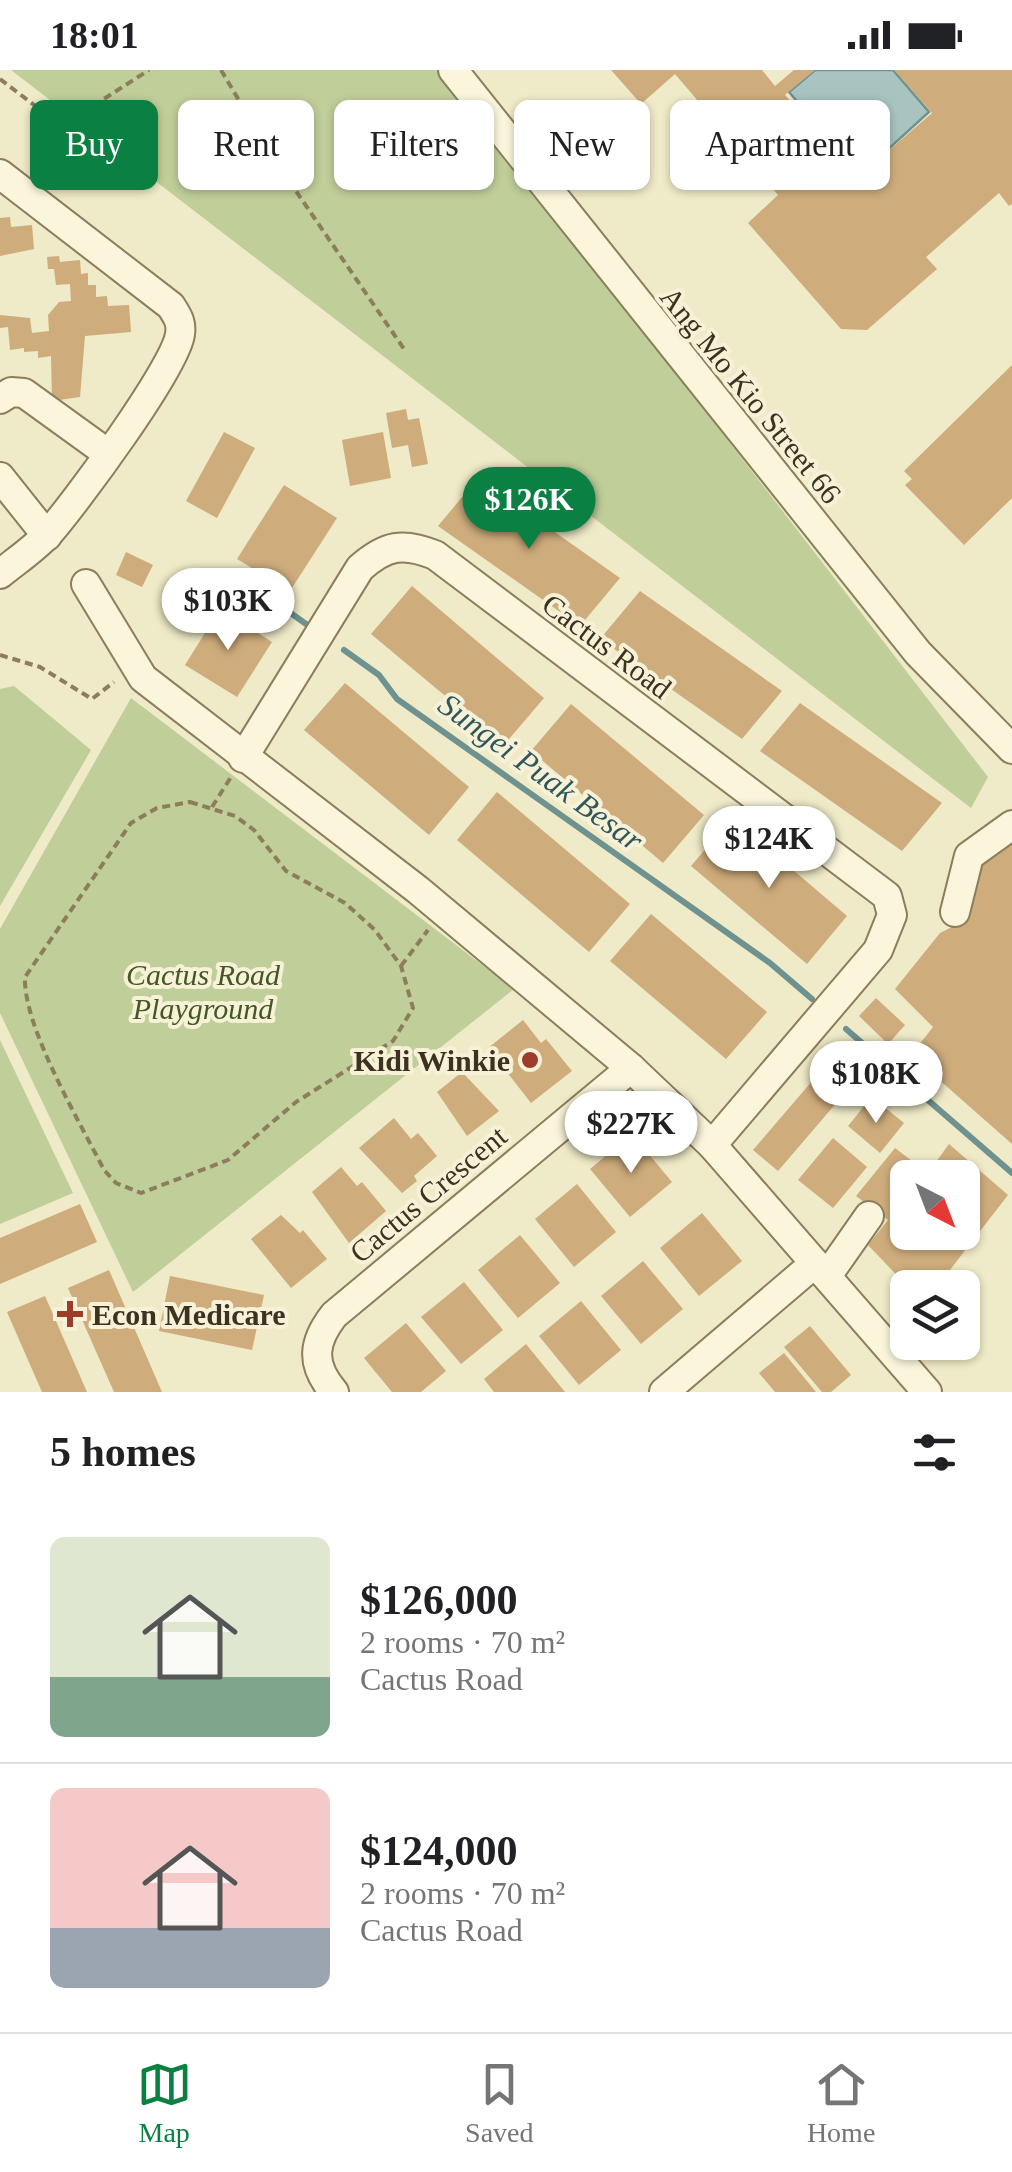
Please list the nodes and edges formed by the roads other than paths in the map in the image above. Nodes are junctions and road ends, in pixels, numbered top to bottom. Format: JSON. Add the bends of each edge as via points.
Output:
{"nodes":[{"id":1,"x":453,"y":70,"type":"edge"},
{"id":2,"x":0,"y":174,"type":"edge"},
{"id":3,"x":0,"y":399,"type":"edge"},
{"id":4,"x":107,"y":452,"type":"junction"},
{"id":5,"x":0,"y":477,"type":"edge"},
{"id":6,"x":47,"y":536,"type":"junction"},
{"id":7,"x":0,"y":574,"type":"edge"},
{"id":8,"x":86,"y":584,"type":"dead end"},
{"id":9,"x":1012,"y":749,"type":"edge"},
{"id":10,"x":243,"y":758,"type":"junction"},
{"id":11,"x":1012,"y":825,"type":"edge"},
{"id":12,"x":955,"y":912,"type":"dead end"},
{"id":13,"x":631,"y":1068,"type":"junction"},
{"id":14,"x":712,"y":1144,"type":"junction"},
{"id":15,"x":870,"y":1216,"type":"dead end"},
{"id":16,"x":821,"y":1270,"type":"junction"},
{"id":17,"x":334,"y":1392,"type":"edge"},
{"id":18,"x":664,"y":1392,"type":"edge"},
{"id":19,"x":927,"y":1392,"type":"edge"}],
"edges":[{"from":1,"to":9,"type":"street","name":"Ang Mo Kio Street 66","via":[[918,652]]},
{"from":2,"to":4,"type":"street","via":[[171,306],[180,320],[180,338],[162,372]]},
{"from":3,"to":4,"type":"street","via":[[24,393]]},
{"from":4,"to":6,"type":"street"},
{"from":5,"to":6,"type":"street"},
{"from":6,"to":7,"type":"street"},
{"from":8,"to":10,"type":"street","via":[[134,666]]},
{"from":10,"to":13,"type":"street","via":[[444,912]]},
{"from":10,"to":14,"type":"street","name":"Cactus Road","via":[[360,568],[384,547],[413,546],[436,555],[887,896],[892,915],[878,950]]},
{"from":11,"to":12,"type":"street","via":[[969,856]]},
{"from":13,"to":14,"type":"street"},
{"from":13,"to":17,"type":"street","name":"Cactus Crescent","via":[[334,1315],[315,1352]]},
{"from":14,"to":16,"type":"street"},
{"from":15,"to":16,"type":"street"},
{"from":16,"to":18,"type":"street"},
{"from":16,"to":19,"type":"street"}]}
